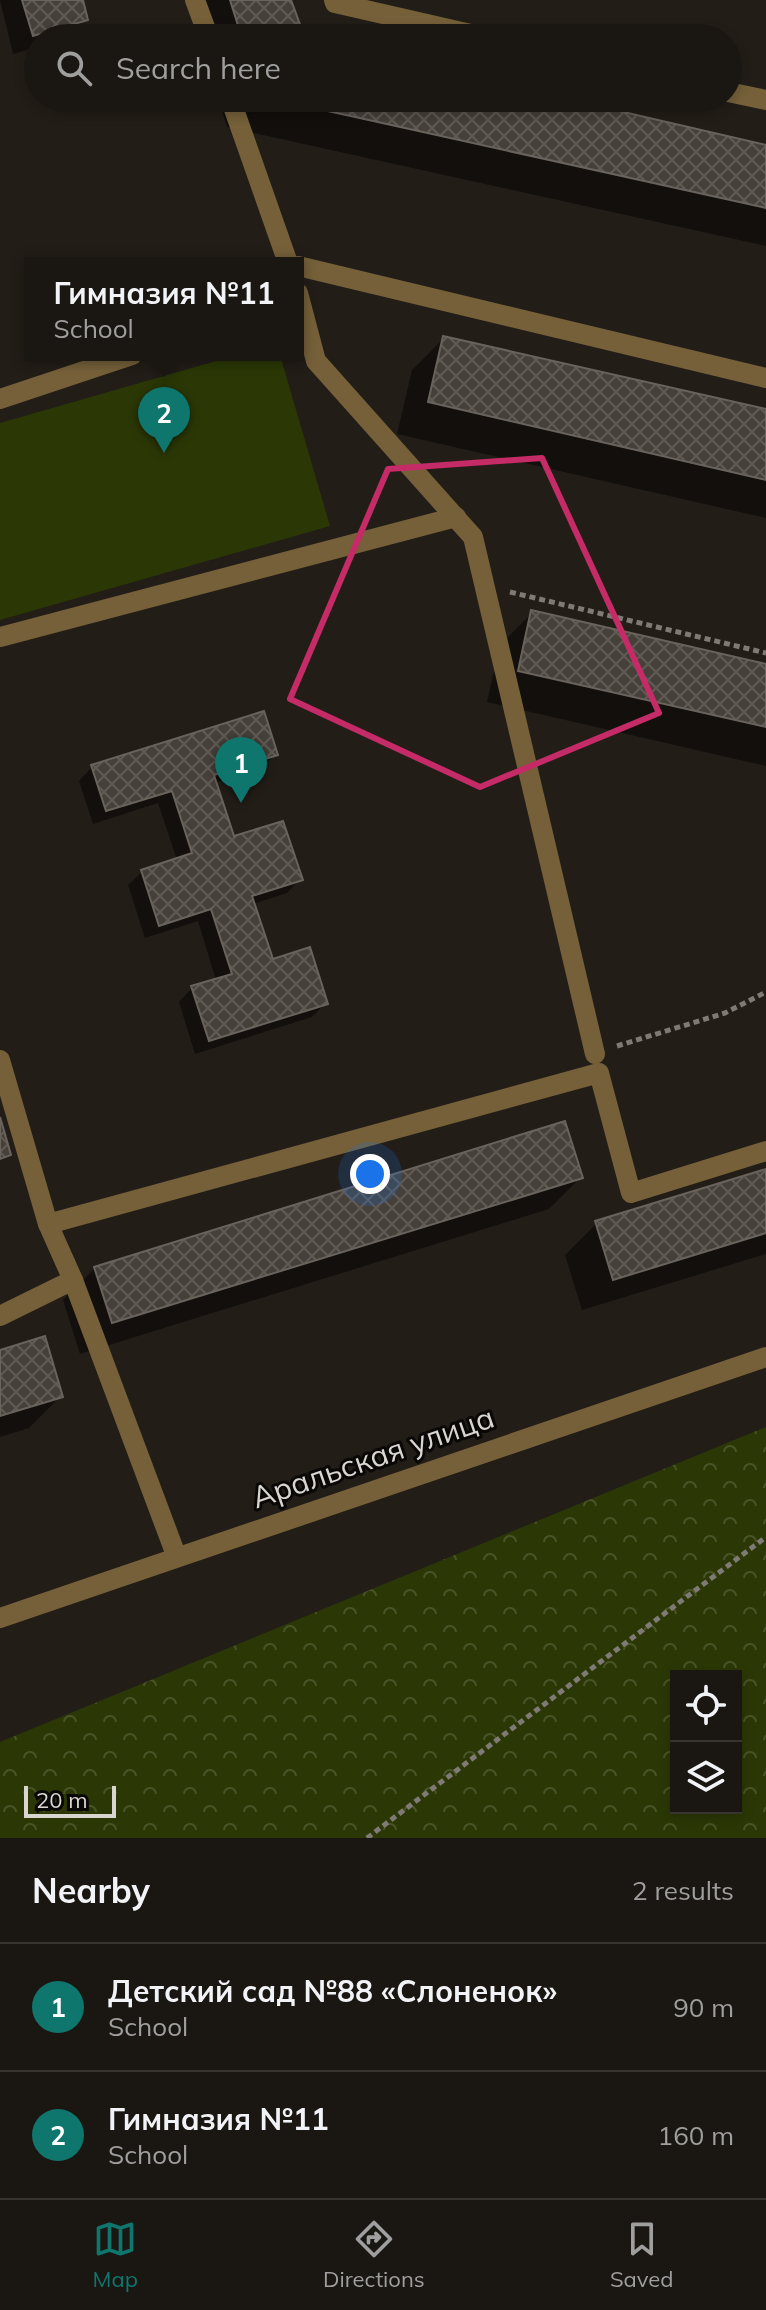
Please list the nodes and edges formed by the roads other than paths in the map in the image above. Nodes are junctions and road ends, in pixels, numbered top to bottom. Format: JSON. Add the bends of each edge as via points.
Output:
{"nodes":[{"id":1,"x":195,"y":0,"type":"edge"},
{"id":2,"x":334,"y":0,"type":"edge"},
{"id":3,"x":204,"y":24,"type":"edge"},
{"id":4,"x":427,"y":24,"type":"edge"},
{"id":5,"x":742,"y":95,"type":"edge"},
{"id":6,"x":766,"y":100,"type":"edge"},
{"id":7,"x":235,"y":112,"type":"edge"},
{"id":8,"x":286,"y":257,"type":"edge"},
{"id":9,"x":304,"y":267,"type":"edge"},
{"id":10,"x":304,"y":316,"type":"edge"},
{"id":11,"x":114,"y":361,"type":"edge"},
{"id":12,"x":766,"y":378,"type":"edge"},
{"id":13,"x":0,"y":399,"type":"edge"},
{"id":14,"x":456,"y":517,"type":"junction"},
{"id":15,"x":0,"y":637,"type":"edge"},
{"id":16,"x":595,"y":1054,"type":"road end"},
{"id":17,"x":0,"y":1060,"type":"edge"},
{"id":18,"x":766,"y":1151,"type":"edge"},
{"id":19,"x":48,"y":1224,"type":"junction"},
{"id":20,"x":73,"y":1280,"type":"junction"},
{"id":21,"x":0,"y":1316,"type":"edge"},
{"id":22,"x":766,"y":1357,"type":"edge"},
{"id":23,"x":176,"y":1555,"type":"junction"},
{"id":24,"x":0,"y":1618,"type":"edge"}],
"edges":[{"from":1,"to":3,"type":"street"},
{"from":2,"to":4,"type":"street"},
{"from":5,"to":6,"type":"street"},
{"from":7,"to":8,"type":"street"},
{"from":9,"to":12,"type":"street"},
{"from":10,"to":14,"type":"street","via":[[316,361]]},
{"from":11,"to":13,"type":"street"},
{"from":14,"to":15,"type":"street"},
{"from":14,"to":16,"type":"street","via":[[473,537]]},
{"from":17,"to":19,"type":"street"},
{"from":18,"to":19,"type":"street","via":[[631,1193],[599,1073]]},
{"from":19,"to":20,"type":"street"},
{"from":20,"to":21,"type":"street"},
{"from":20,"to":23,"type":"street"},
{"from":22,"to":23,"type":"street","name":"Аральская улица"},
{"from":23,"to":24,"type":"street","name":"Аральская улица"}]}
